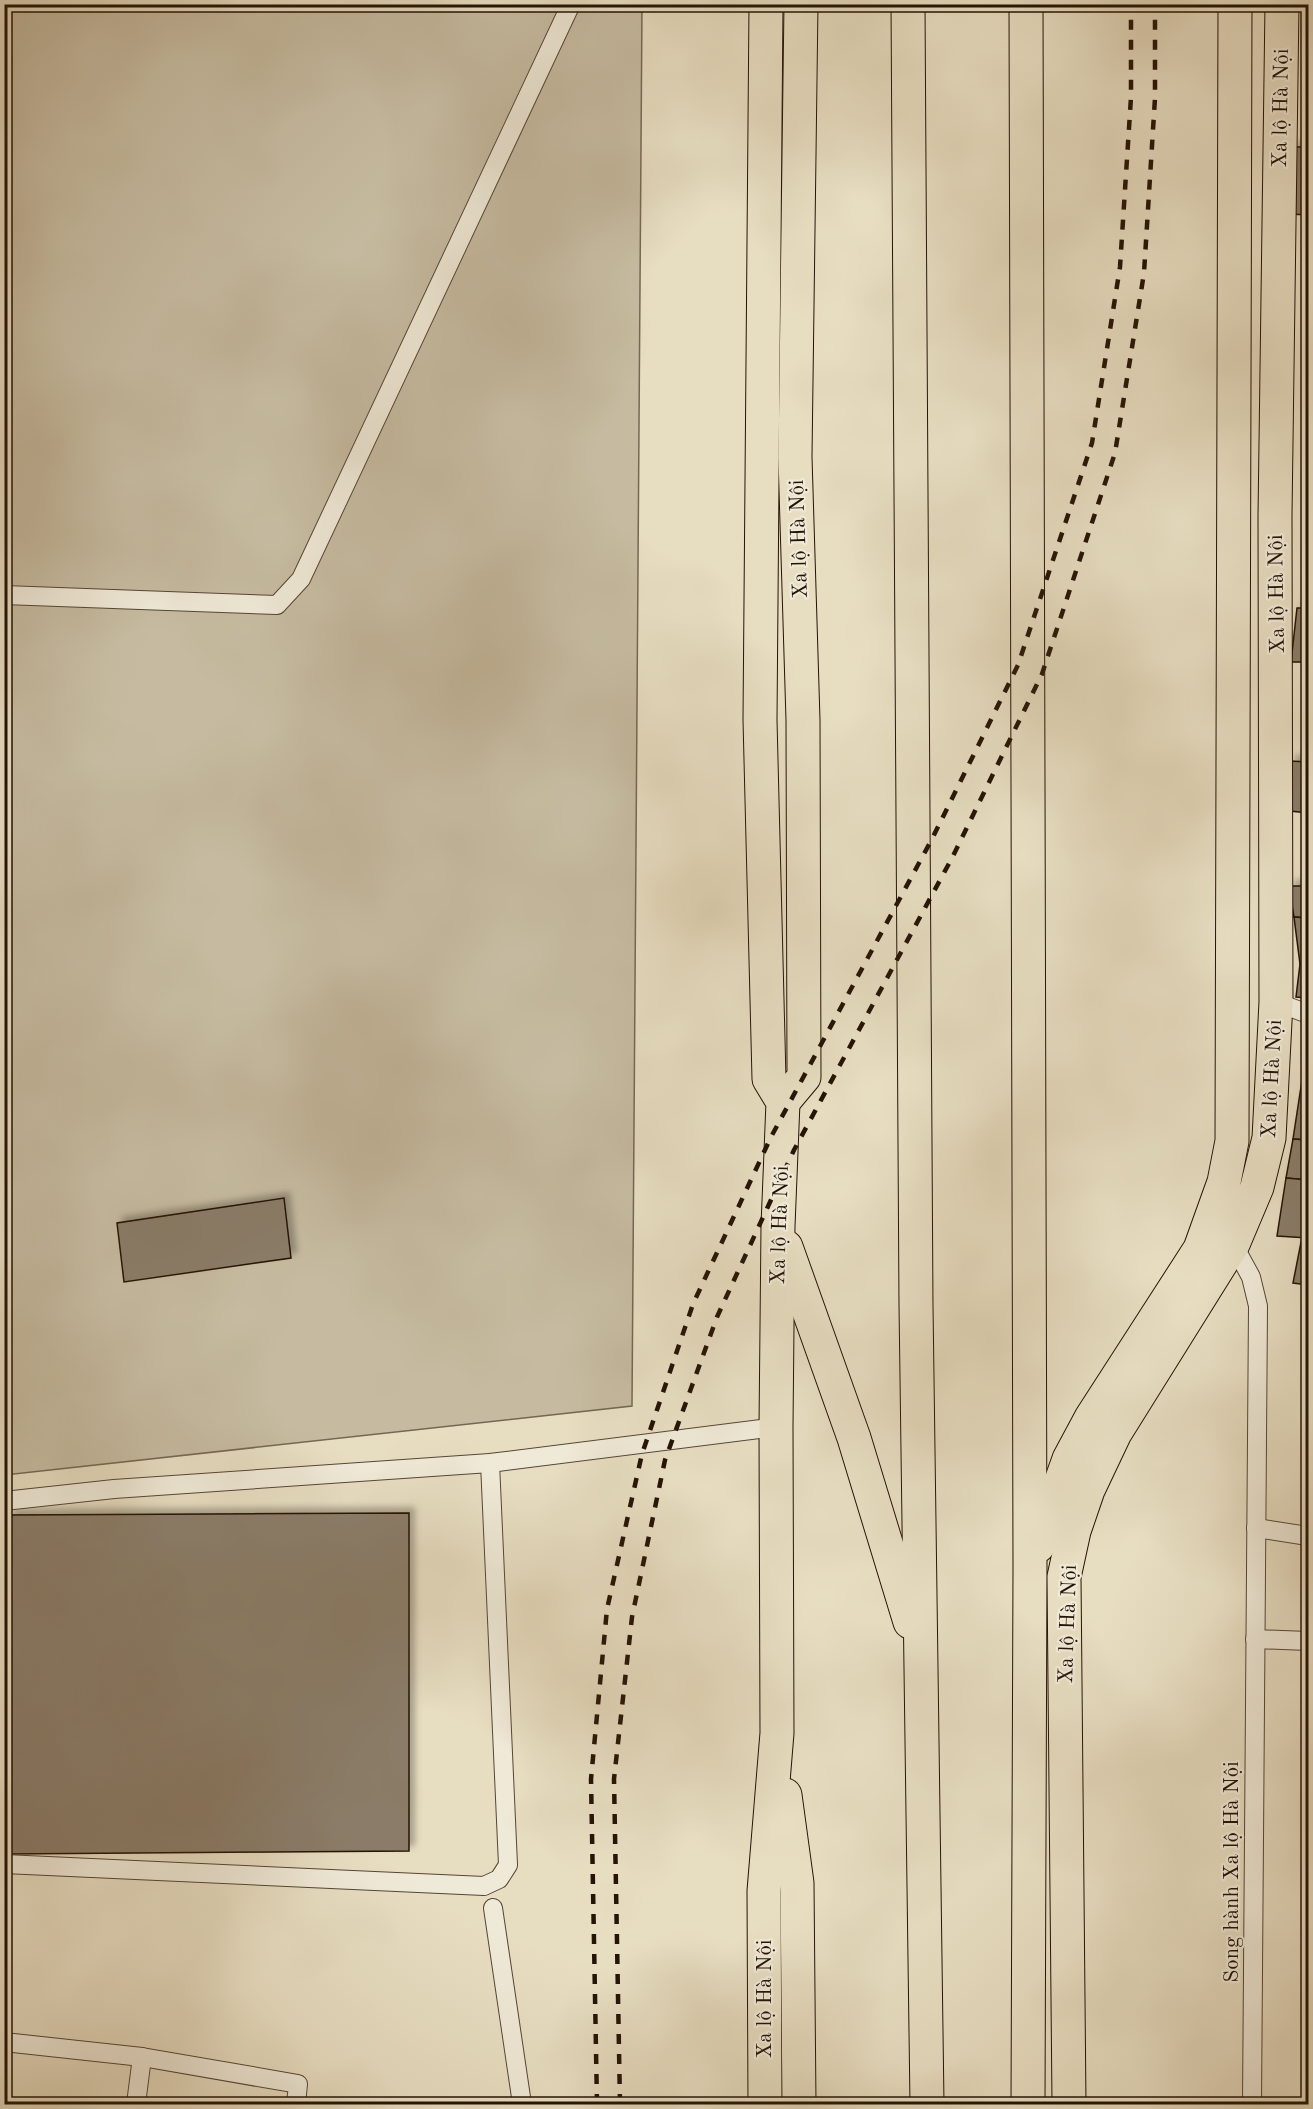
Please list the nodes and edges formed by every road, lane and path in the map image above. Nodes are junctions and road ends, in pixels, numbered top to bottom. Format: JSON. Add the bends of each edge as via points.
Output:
{"nodes":[{"id":1,"x":571,"y":4,"type":"edge"},
{"id":2,"x":766,"y":4,"type":"edge"},
{"id":3,"x":801,"y":4,"type":"edge"},
{"id":4,"x":908,"y":4,"type":"edge"},
{"id":5,"x":1026,"y":4,"type":"edge"},
{"id":6,"x":1235,"y":4,"type":"edge"},
{"id":7,"x":1282,"y":4,"type":"edge"},
{"id":8,"x":1232,"y":512,"type":"junction"},
{"id":9,"x":1275,"y":516,"type":"junction"},
{"id":10,"x":762,"y":576,"type":"junction"},
{"id":11,"x":799,"y":577,"type":"junction"},
{"id":12,"x":4,"y":595,"type":"edge"},
{"id":13,"x":1276,"y":1002,"type":"junction"},
{"id":14,"x":1308,"y":1014,"type":"edge"},
{"id":15,"x":783,"y":1102,"type":"junction"},
{"id":16,"x":778,"y":1226,"type":"junction"},
{"id":17,"x":1221,"y":1236,"type":"junction"},
{"id":18,"x":776,"y":1427,"type":"junction"},
{"id":19,"x":490,"y":1463,"type":"junction"},
{"id":20,"x":4,"y":1501,"type":"edge"},
{"id":21,"x":1256,"y":1528,"type":"junction"},
{"id":22,"x":1308,"y":1536,"type":"edge"},
{"id":23,"x":1030,"y":1567,"type":"junction"},
{"id":24,"x":1256,"y":1639,"type":"junction"},
{"id":25,"x":1308,"y":1641,"type":"edge"},
{"id":26,"x":922,"y":1661,"type":"junction"},
{"id":27,"x":777,"y":1733,"type":"junction"},
{"id":28,"x":4,"y":1864,"type":"edge"},
{"id":29,"x":493,"y":1908,"type":"dead end"},
{"id":30,"x":928,"y":2008,"type":"junction"},
{"id":31,"x":4,"y":2042,"type":"edge"},
{"id":32,"x":142,"y":2057,"type":"junction"},
{"id":33,"x":136,"y":2104,"type":"edge"},
{"id":34,"x":296,"y":2104,"type":"edge"},
{"id":35,"x":522,"y":2104,"type":"edge"},
{"id":36,"x":765,"y":2104,"type":"edge"},
{"id":37,"x":799,"y":2104,"type":"edge"},
{"id":38,"x":908,"y":2104,"type":"edge"},
{"id":39,"x":927,"y":2104,"type":"edge"},
{"id":40,"x":1028,"y":2104,"type":"edge"},
{"id":41,"x":1069,"y":2104,"type":"edge"},
{"id":42,"x":1252,"y":2104,"type":"edge"}],
"edges":[{"from":1,"to":12,"type":"lane","via":[[301,579],[277,605]]},
{"from":2,"to":10,"type":"highway","name":"Xa lộ Hà Nội"},
{"from":3,"to":11,"type":"highway","name":"Xa lộ Hà Nội","via":[[795,457]]},
{"from":4,"to":26,"type":"highway","via":[[915,1192]]},
{"from":5,"to":23,"type":"highway","name":"Xa lộ Hà Nội"},
{"from":6,"to":8,"type":"highway","name":"Xa lộ Hà Nội"},
{"from":7,"to":9,"type":"highway","name":"Xa lộ Hà Nội"},
{"from":8,"to":9,"type":"highway"},
{"from":8,"to":17,"type":"highway","name":"Xa lộ Hà Nội","via":[[1232,1141],[1224,1182]]},
{"from":9,"to":13,"type":"highway","name":"Xa lộ Hà Nội"},
{"from":10,"to":11,"type":"highway"},
{"from":10,"to":15,"type":"highway","name":"Xa lộ Hà Nội","via":[[760,720],[770,1079]]},
{"from":11,"to":15,"type":"highway","name":"Xa lộ Hà Nội","via":[[804,1077]]},
{"from":13,"to":14,"type":"lane"},
{"from":13,"to":17,"type":"highway","name":"Xa lộ Hà Nội","via":[[1266,1156],[1257,1187]]},
{"from":15,"to":16,"type":"highway","name":"Xa lộ Hà Nội"},
{"from":16,"to":18,"type":"highway","name":"Xa lộ Hà Nội"},
{"from":16,"to":26,"type":"highway","via":[[854,1438]]},
{"from":17,"to":21,"type":"lane","name":"Song hành Xa lộ Hà Nội","via":[[1251,1277],[1258,1306]]},
{"from":17,"to":23,"type":"highway","name":"Xa lộ Hà Nội","via":[[1185,1276],[1108,1389],[1069,1458]]},
{"from":17,"to":41,"type":"highway","name":"Xa lộ Hà Nội","via":[[1088,1490],[1064,1578]]},
{"from":18,"to":19,"type":"lane"},
{"from":18,"to":27,"type":"highway","name":"Xa lộ Hà Nội"},
{"from":19,"to":20,"type":"lane","via":[[114,1489]]},
{"from":19,"to":28,"type":"lane","via":[[508,1865],[499,1879],[484,1886]]},
{"from":21,"to":22,"type":"lane"},
{"from":21,"to":24,"type":"lane","name":"Song hành Xa lộ Hà Nội"},
{"from":23,"to":40,"type":"highway","name":"Xa lộ Hà Nội"},
{"from":24,"to":25,"type":"lane"},
{"from":24,"to":42,"type":"lane","name":"Song hành Xa lộ Hà Nội"},
{"from":26,"to":30,"type":"highway"},
{"from":27,"to":36,"type":"highway","name":"Xa lộ Hà Nội","via":[[764,1891]]},
{"from":27,"to":37,"type":"highway","via":[[797,1883]]},
{"from":29,"to":35,"type":"lane"},
{"from":30,"to":38,"type":"highway"},
{"from":30,"to":39,"type":"highway"},
{"from":31,"to":32,"type":"lane"},
{"from":32,"to":33,"type":"lane"},
{"from":32,"to":34,"type":"lane","via":[[298,2084]]}]}
